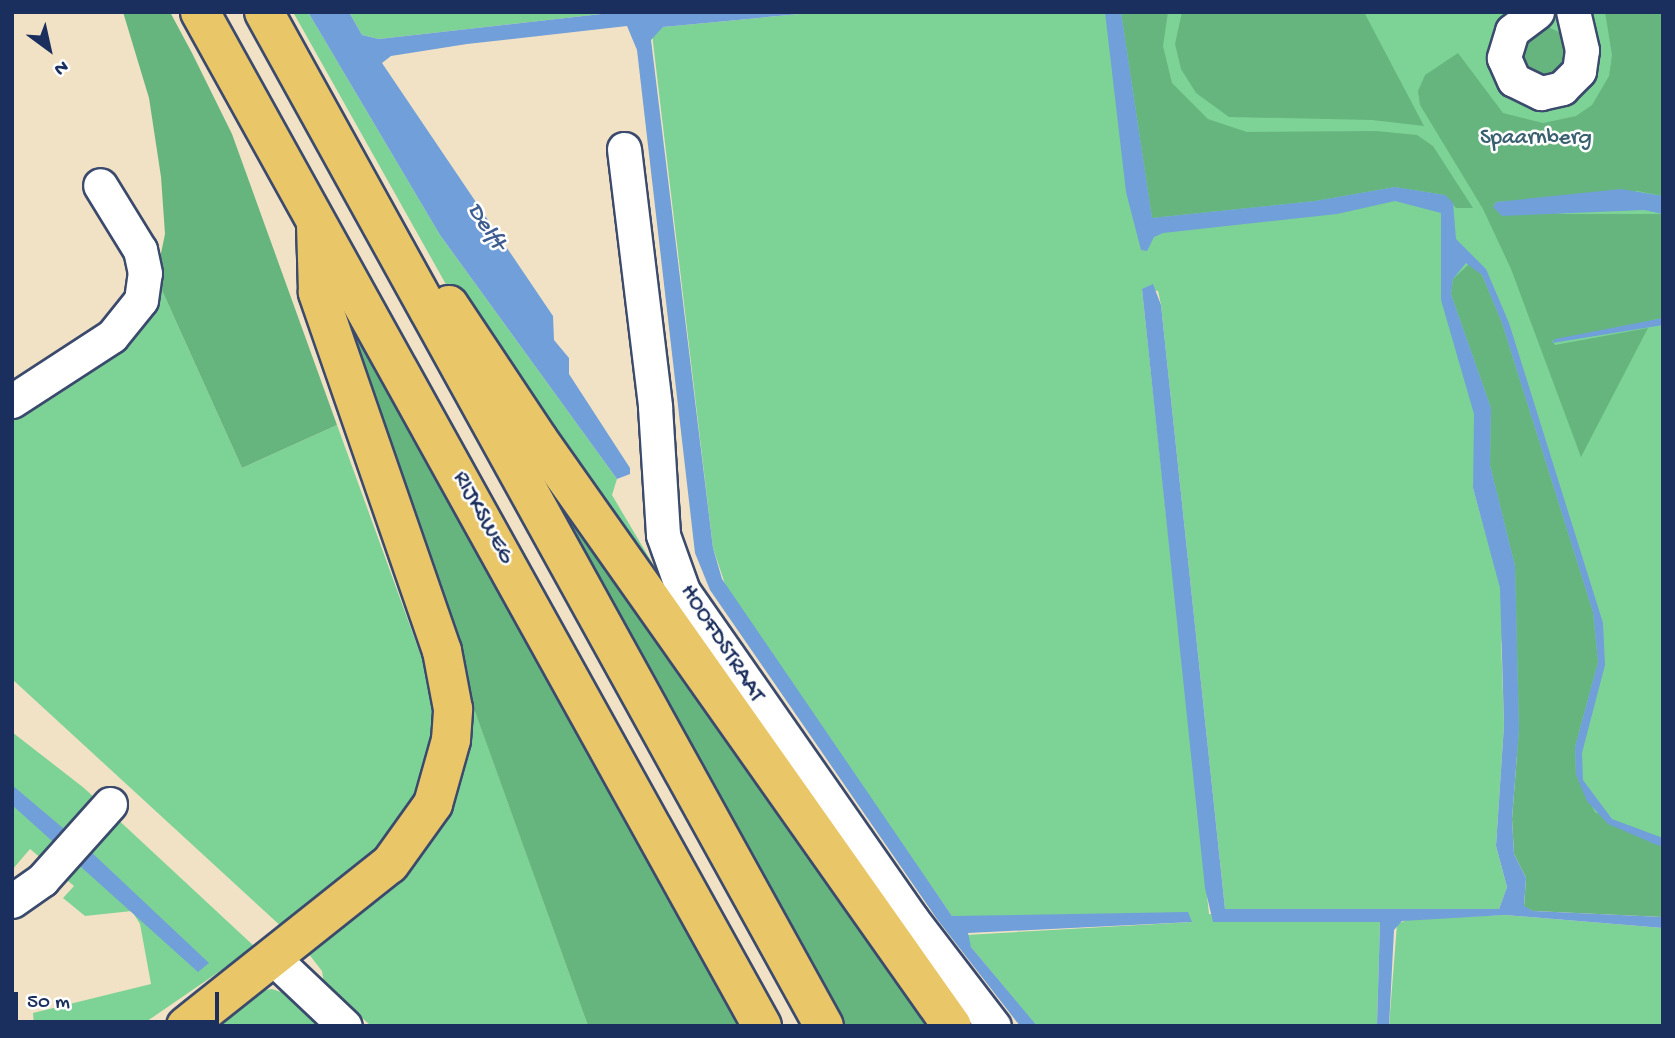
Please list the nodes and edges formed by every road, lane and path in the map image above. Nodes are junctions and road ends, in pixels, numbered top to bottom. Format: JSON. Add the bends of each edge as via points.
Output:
{"nodes":[{"id":1,"x":200,"y":12,"type":"edge"},
{"id":2,"x":264,"y":12,"type":"edge"},
{"id":3,"x":1538,"y":12,"type":"edge"},
{"id":4,"x":1573,"y":12,"type":"edge"},
{"id":5,"x":624,"y":149,"type":"dead end"},
{"id":6,"x":100,"y":185,"type":"dead end"},
{"id":7,"x":316,"y":217,"type":"junction"},
{"id":8,"x":396,"y":257,"type":"junction"},
{"id":9,"x":12,"y":401,"type":"edge"},
{"id":10,"x":110,"y":804,"type":"dead end"},
{"id":11,"x":12,"y":901,"type":"edge"},
{"id":12,"x":272,"y":957,"type":"junction"},
{"id":13,"x":186,"y":1026,"type":"edge"},
{"id":14,"x":345,"y":1026,"type":"edge"},
{"id":15,"x":762,"y":1026,"type":"edge"},
{"id":16,"x":824,"y":1026,"type":"edge"},
{"id":17,"x":952,"y":1026,"type":"edge"},
{"id":18,"x":994,"y":1026,"type":"edge"}],
"edges":[{"from":1,"to":7,"type":"main road","name":"RIJKSWEG"},
{"from":2,"to":8,"type":"main road"},
{"from":3,"to":4,"type":"street","via":[[1511,31],[1504,58],[1519,85],[1541,93],[1562,88],[1578,71],[1582,50]]},
{"from":5,"to":18,"type":"street","name":"HOOFDSTRAAT","via":[[654,407],[663,535],[683,591],[911,919]]},
{"from":6,"to":9,"type":"street","via":[[140,250],[145,273],[141,300],[112,336]]},
{"from":7,"to":12,"type":"main road","via":[[318,292],[442,651],[453,709],[452,740],[433,804],[408,842],[375,877]]},
{"from":7,"to":15,"type":"main road","name":"RIJKSWEG"},
{"from":8,"to":16,"type":"main road"},
{"from":8,"to":17,"type":"main road","via":[[444,297],[538,439]]},
{"from":10,"to":11,"type":"street","via":[[34,888]]},
{"from":12,"to":13,"type":"main road"},
{"from":12,"to":14,"type":"street"}]}
